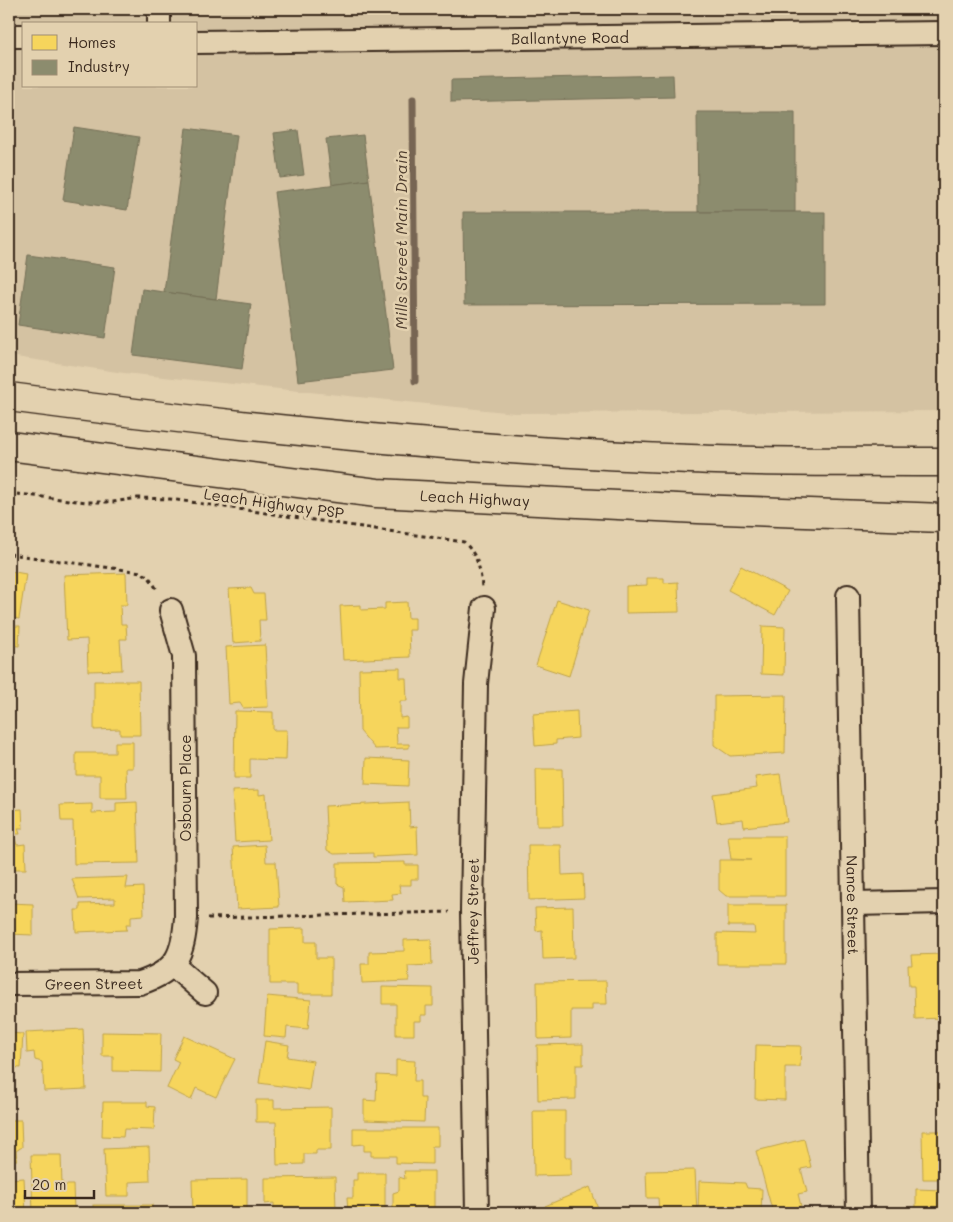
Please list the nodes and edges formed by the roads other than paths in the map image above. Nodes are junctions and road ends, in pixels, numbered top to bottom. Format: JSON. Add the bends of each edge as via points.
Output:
{"nodes":[{"id":1,"x":159,"y":9,"type":"edge"},
{"id":2,"x":159,"y":22,"type":"edge"},
{"id":3,"x":944,"y":33,"type":"edge"},
{"id":4,"x":9,"y":36,"type":"edge"},
{"id":5,"x":22,"y":36,"type":"edge"},
{"id":6,"x":198,"y":42,"type":"edge"},
{"id":7,"x":9,"y":397,"type":"edge"},
{"id":8,"x":944,"y":445,"type":"edge"},
{"id":9,"x":9,"y":446,"type":"edge"},
{"id":10,"x":744,"y":460,"type":"junction"},
{"id":11,"x":944,"y":462,"type":"edge"},
{"id":12,"x":944,"y":518,"type":"edge"},
{"id":13,"x":848,"y":596,"type":"dead end"},
{"id":14,"x":484,"y":608,"type":"road end"},
{"id":15,"x":172,"y":610,"type":"road end"},
{"id":16,"x":944,"y":902,"type":"edge"},
{"id":17,"x":854,"y":904,"type":"junction"},
{"id":18,"x":174,"y":966,"type":"junction"},
{"id":19,"x":9,"y":984,"type":"edge"},
{"id":20,"x":205,"y":993,"type":"dead end"},
{"id":21,"x":477,"y":1213,"type":"edge"},
{"id":22,"x":858,"y":1213,"type":"edge"}],
"edges":[{"from":1,"to":2,"type":"street"},
{"from":3,"to":6,"type":"street","name":"Ballantyne Road"},
{"from":4,"to":5,"type":"street"},
{"from":7,"to":10,"type":"highway","via":[[411,442]]},
{"from":8,"to":10,"type":"highway"},
{"from":9,"to":12,"type":"highway","name":"Leach Highway","via":[[377,493]]},
{"from":10,"to":11,"type":"highway"},
{"from":13,"to":17,"type":"street","name":"Nance Street"},
{"from":14,"to":21,"type":"street","name":"Jeffrey Street","via":[[476,684],[472,911]]},
{"from":15,"to":18,"type":"street","name":"Osbourn Place","via":[[184,656],[186,918],[184,944]]},
{"from":16,"to":17,"type":"street"},
{"from":17,"to":22,"type":"street","name":"Nance Street"},
{"from":18,"to":19,"type":"street","name":"Green Street","via":[[158,978],[140,983]]},
{"from":18,"to":20,"type":"street"}]}
